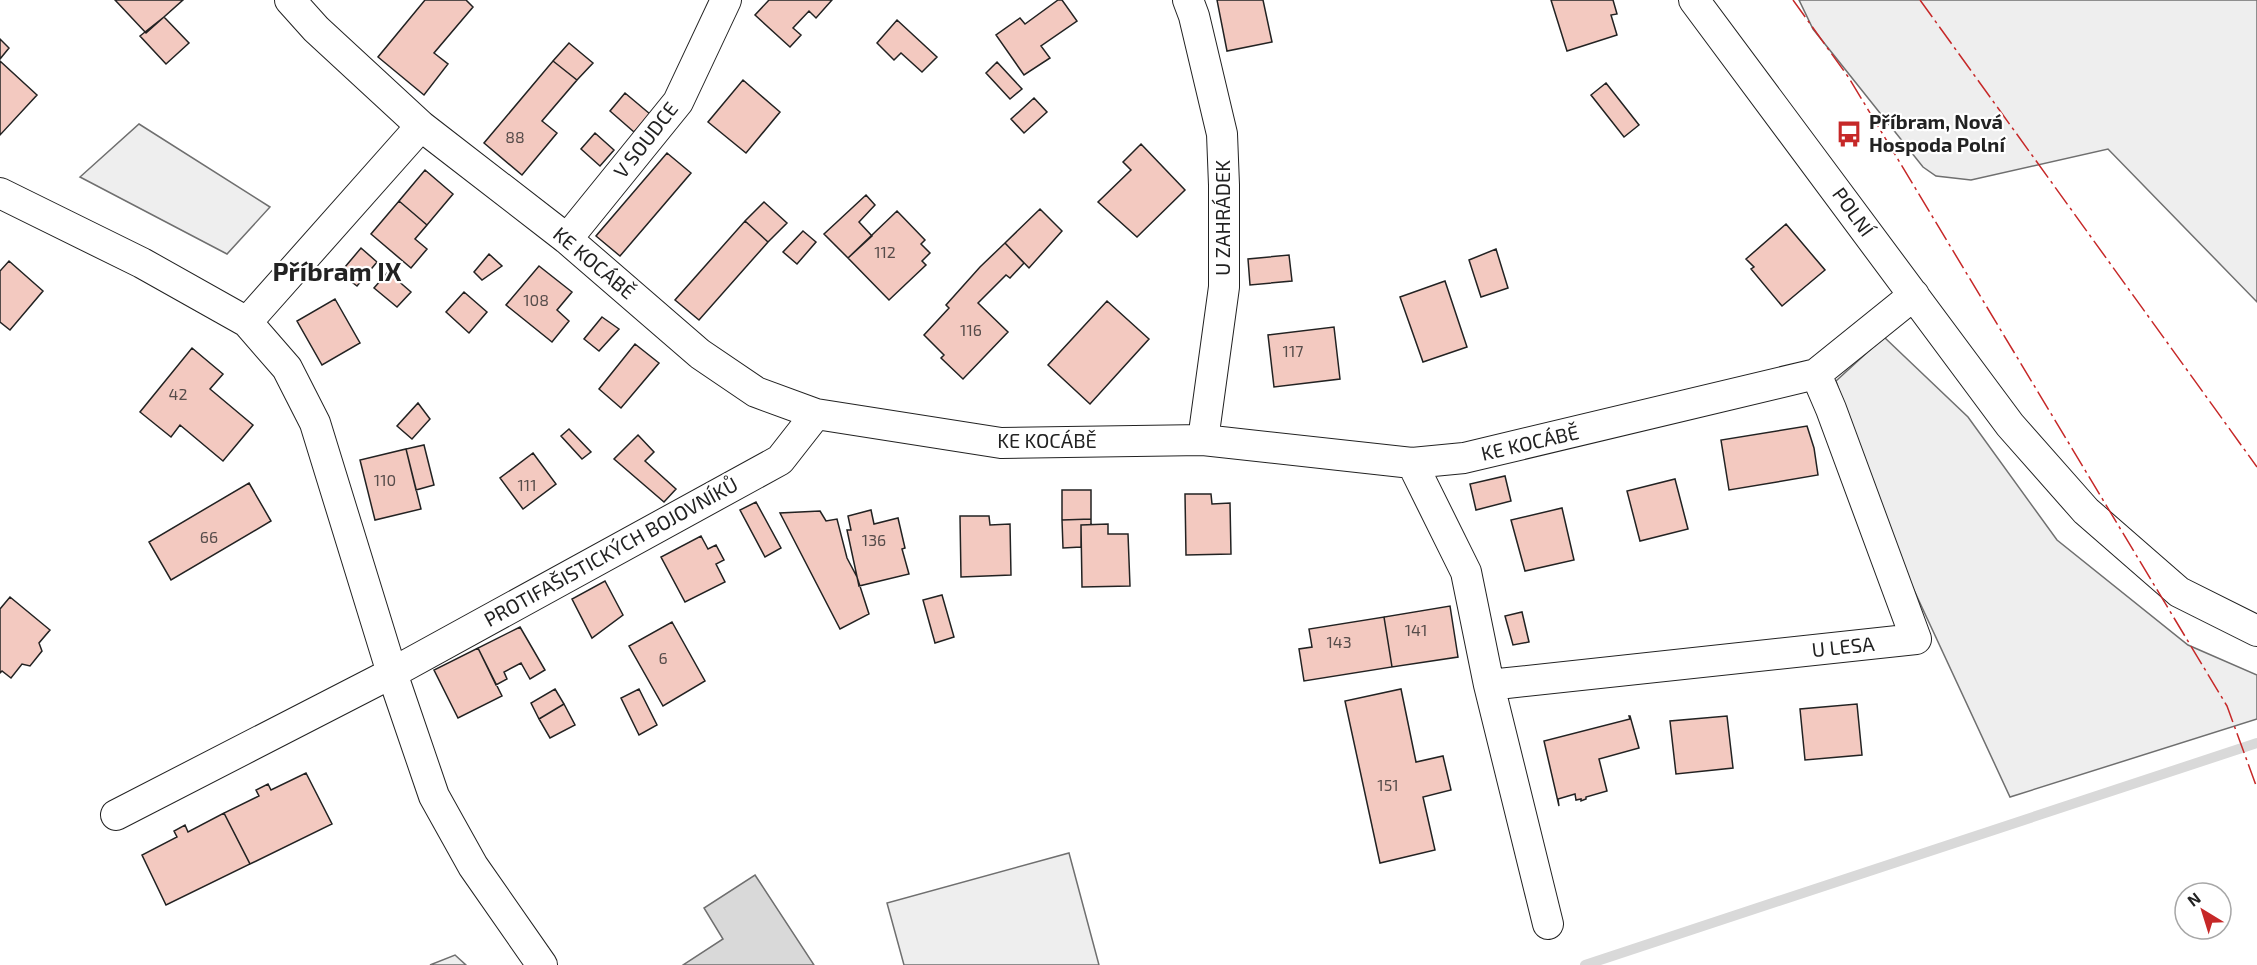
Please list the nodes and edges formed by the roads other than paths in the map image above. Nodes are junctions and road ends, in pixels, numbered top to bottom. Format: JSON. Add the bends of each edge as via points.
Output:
{"nodes":[{"id":1,"x":290,"y":0,"type":"edge"},
{"id":2,"x":726,"y":0,"type":"edge"},
{"id":3,"x":1188,"y":0,"type":"edge"},
{"id":4,"x":1695,"y":0,"type":"edge"},
{"id":5,"x":421,"y":126,"type":"junction"},
{"id":6,"x":0,"y":193,"type":"edge"},
{"id":7,"x":567,"y":239,"type":"junction"},
{"id":8,"x":1914,"y":295,"type":"junction"},
{"id":9,"x":247,"y":322,"type":"junction"},
{"id":10,"x":1816,"y":374,"type":"junction"},
{"id":11,"x":816,"y":414,"type":"junction"},
{"id":12,"x":1203,"y":440,"type":"junction"},
{"id":13,"x":1412,"y":463,"type":"junction"},
{"id":14,"x":2257,"y":631,"type":"edge"},
{"id":15,"x":392,"y":673,"type":"junction"},
{"id":16,"x":1489,"y":686,"type":"junction"},
{"id":17,"x":116,"y":815,"type":"dead end"},
{"id":18,"x":1548,"y":924,"type":"dead end"},
{"id":19,"x":542,"y":965,"type":"edge"}],
"edges":[{"from":1,"to":5,"type":"street","name":"KE KOCÁBĚ"},
{"from":2,"to":7,"type":"street","name":"V SOUDCE","via":[[678,102]]},
{"from":3,"to":12,"type":"street","name":"U ZAHRÁDEK","via":[[1222,134],[1224,185],[1224,286]]},
{"from":4,"to":8,"type":"street","name":"POLNÍ"},
{"from":5,"to":7,"type":"street","name":"KE KOCÁBĚ"},
{"from":5,"to":9,"type":"street"},
{"from":6,"to":9,"type":"street","via":[[142,263]]},
{"from":7,"to":11,"type":"street","name":"KE KOCÁBĚ","via":[[700,354],[756,392]]},
{"from":8,"to":10,"type":"street","name":"KE KOCÁBĚ"},
{"from":8,"to":14,"type":"street","name":"POLNÍ","via":[[2010,426],[2086,512],[2179,592]]},
{"from":9,"to":15,"type":"street","via":[[287,368],[315,423]]},
{"from":10,"to":13,"type":"street","name":"KE KOCÁBĚ","via":[[1464,458]]},
{"from":10,"to":16,"type":"street","name":"U LESA","via":[[1916,639]]},
{"from":11,"to":12,"type":"street","name":"KE KOCÁBĚ","via":[[1001,443]]},
{"from":11,"to":15,"type":"street","name":"PROTIFAŠISTICKÝCH BOJOVNÍKŮ","via":[[780,459]]},
{"from":12,"to":13,"type":"street","name":"KE KOCÁBĚ"},
{"from":13,"to":16,"type":"street","via":[[1466,572]]},
{"from":15,"to":17,"type":"street","name":"PROTIFAŠISTICKÝCH BOJOVNÍKŮ"},
{"from":15,"to":19,"type":"street","via":[[434,796],[473,866]]},
{"from":16,"to":18,"type":"street"}]}
